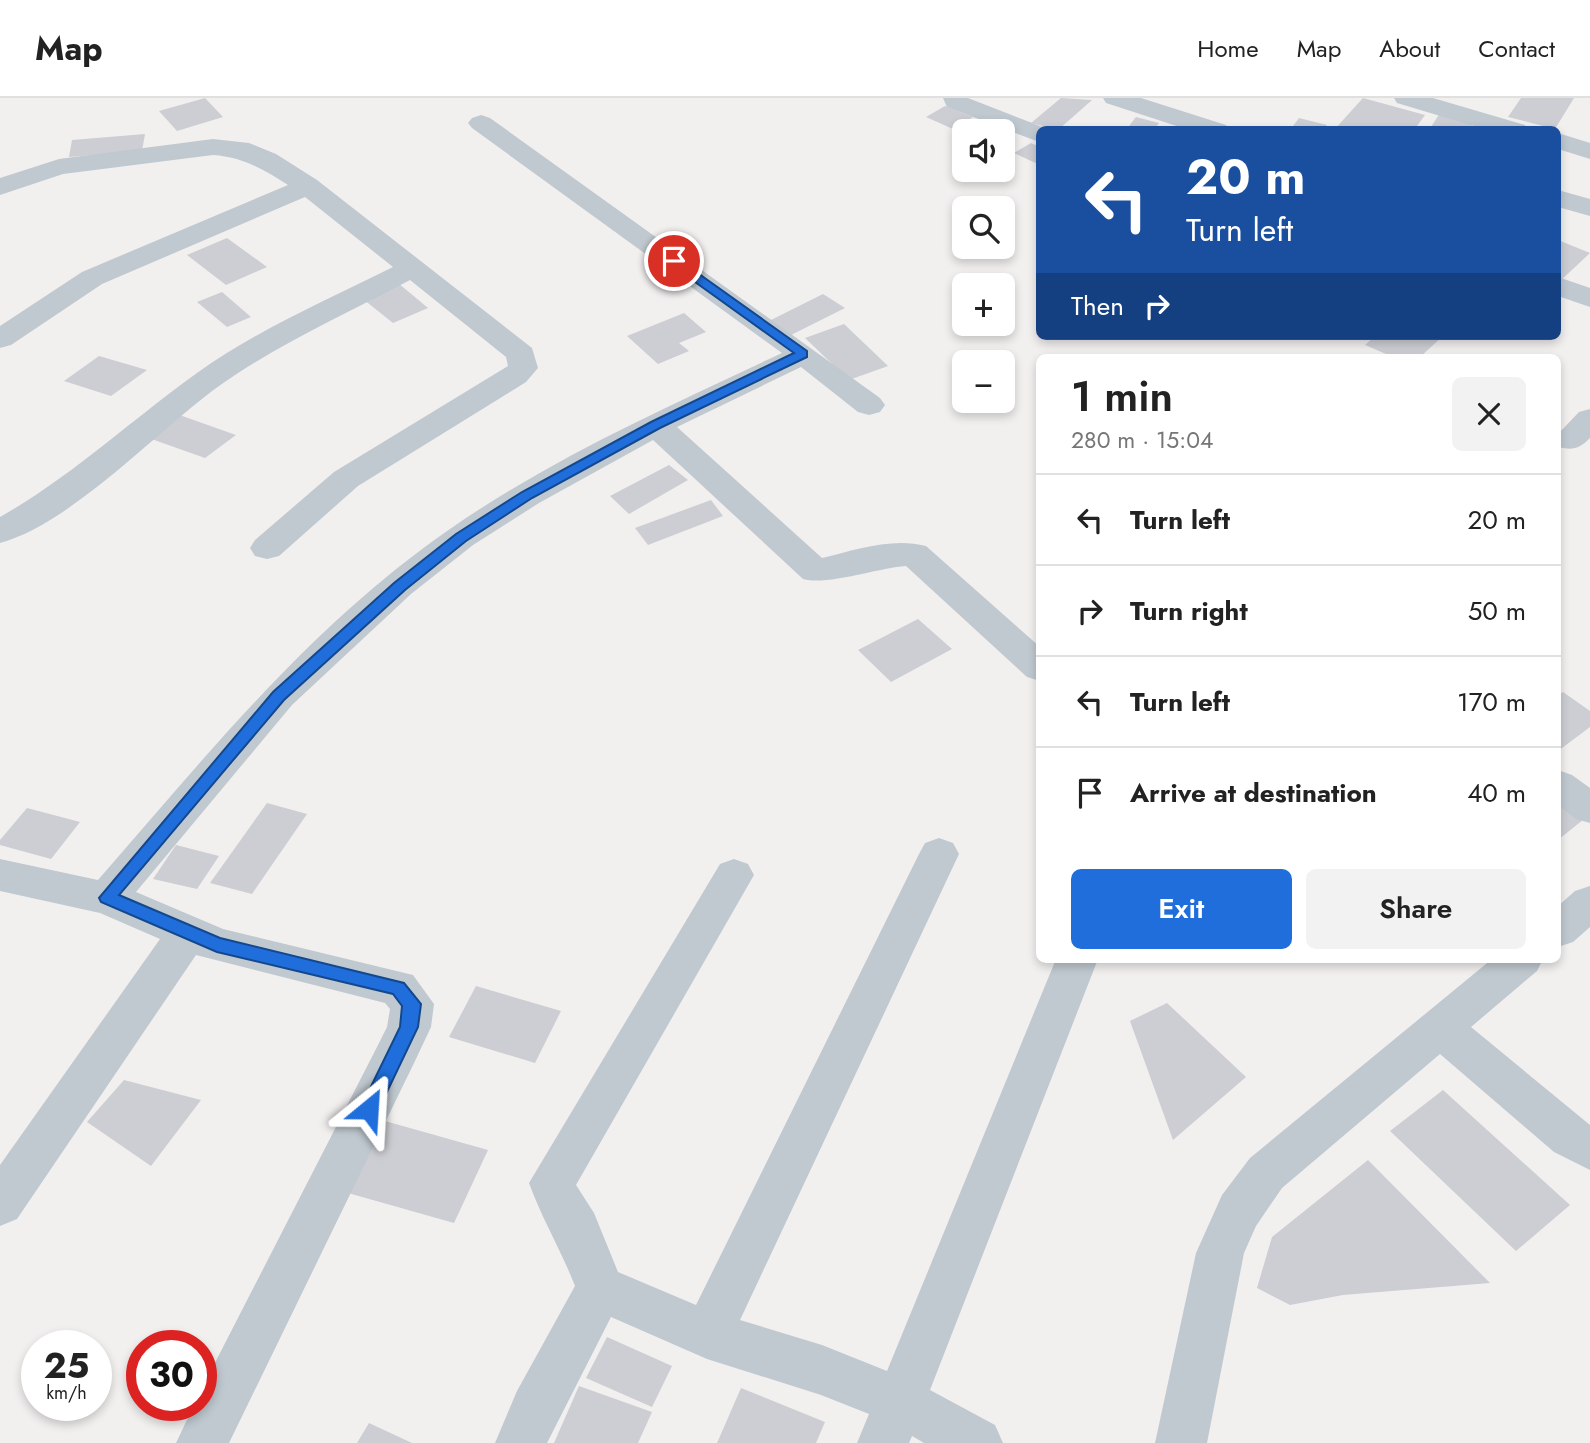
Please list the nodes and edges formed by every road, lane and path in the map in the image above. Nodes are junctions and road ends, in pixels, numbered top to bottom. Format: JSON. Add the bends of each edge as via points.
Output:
{"nodes":[{"id":1,"x":955,"y":98,"type":"edge"},
{"id":2,"x":1115,"y":98,"type":"edge"},
{"id":3,"x":1406,"y":98,"type":"edge"},
{"id":4,"x":1454,"y":104,"type":"edge"},
{"id":5,"x":481,"y":122,"type":"dead end"},
{"id":6,"x":1204,"y":126,"type":"edge"},
{"id":7,"x":1506,"y":126,"type":"edge"},
{"id":8,"x":1036,"y":132,"type":"edge"},
{"id":9,"x":1561,"y":142,"type":"edge"},
{"id":10,"x":1590,"y":150,"type":"edge"},
{"id":11,"x":308,"y":186,"type":"junction"},
{"id":12,"x":0,"y":187,"type":"edge"},
{"id":13,"x":1561,"y":199,"type":"edge"},
{"id":14,"x":1590,"y":208,"type":"edge"},
{"id":15,"x":414,"y":267,"type":"junction"},
{"id":16,"x":1561,"y":287,"type":"edge"},
{"id":17,"x":1590,"y":298,"type":"edge"},
{"id":18,"x":0,"y":339,"type":"edge"},
{"id":19,"x":803,"y":354,"type":"junction"},
{"id":20,"x":869,"y":405,"type":"dead end"},
{"id":21,"x":656,"y":425,"type":"junction"},
{"id":22,"x":0,"y":532,"type":"edge"},
{"id":23,"x":267,"y":548,"type":"dead end"},
{"id":24,"x":1036,"y":664,"type":"edge"},
{"id":25,"x":1561,"y":787,"type":"edge"},
{"id":26,"x":1590,"y":808,"type":"edge"},
{"id":27,"x":939,"y":854,"type":"dead end"},
{"id":28,"x":0,"y":875,"type":"edge"},
{"id":29,"x":734,"y":875,"type":"dead end"},
{"id":30,"x":107,"y":898,"type":"junction"},
{"id":31,"x":1590,"y":903,"type":"edge"},
{"id":32,"x":1561,"y":927,"type":"edge"},
{"id":33,"x":187,"y":934,"type":"junction"},
{"id":34,"x":1075,"y":963,"type":"edge"},
{"id":35,"x":1517,"y":963,"type":"edge"},
{"id":36,"x":1439,"y":1027,"type":"junction"},
{"id":37,"x":1590,"y":1149,"type":"edge"},
{"id":38,"x":0,"y":1204,"type":"edge"},
{"id":39,"x":600,"y":1288,"type":"junction"},
{"id":40,"x":707,"y":1335,"type":"junction"},
{"id":41,"x":890,"y":1422,"type":"edge"},
{"id":42,"x":202,"y":1443,"type":"edge"},
{"id":43,"x":521,"y":1443,"type":"edge"},
{"id":44,"x":977,"y":1443,"type":"edge"},
{"id":45,"x":1181,"y":1443,"type":"edge"}],
"edges":[{"from":1,"to":8,"type":"street"},
{"from":2,"to":6,"type":"street"},
{"from":3,"to":4,"type":"street"},
{"from":4,"to":7,"type":"street"},
{"from":5,"to":19,"type":"street"},
{"from":9,"to":10,"type":"street"},
{"from":11,"to":12,"type":"street","via":[[267,160],[240,149],[213,147],[59,167]]},
{"from":11,"to":15,"type":"street"},
{"from":11,"to":18,"type":"street","via":[[92,278]]},
{"from":13,"to":14,"type":"street"},
{"from":15,"to":22,"type":"street","via":[[209,379],[59,498]]},
{"from":15,"to":23,"type":"street","via":[[521,354],[523,368],[346,479]]},
{"from":16,"to":17,"type":"street"},
{"from":19,"to":20,"type":"street"},
{"from":19,"to":21,"type":"street"},
{"from":21,"to":24,"type":"street","via":[[815,571],[880,556],[914,554]]},
{"from":21,"to":30,"type":"street","via":[[527,495],[461,537],[400,586],[279,696]]},
{"from":25,"to":26,"type":"street"},
{"from":27,"to":40,"type":"street"},
{"from":28,"to":30,"type":"street"},
{"from":29,"to":39,"type":"street","via":[[552,1183],[577,1229]]},
{"from":30,"to":33,"type":"street"},
{"from":31,"to":32,"type":"street"},
{"from":33,"to":38,"type":"street"},
{"from":33,"to":42,"type":"street","via":[[398,988],[412,1004],[409,1027],[393,1061]]},
{"from":34,"to":41,"type":"street"},
{"from":35,"to":36,"type":"street"},
{"from":36,"to":37,"type":"street"},
{"from":36,"to":45,"type":"street","via":[[1266,1173],[1239,1211],[1220,1253]]},
{"from":39,"to":40,"type":"street"},
{"from":39,"to":43,"type":"street"},
{"from":40,"to":41,"type":"street","via":[[822,1370]]},
{"from":41,"to":44,"type":"street"}]}
